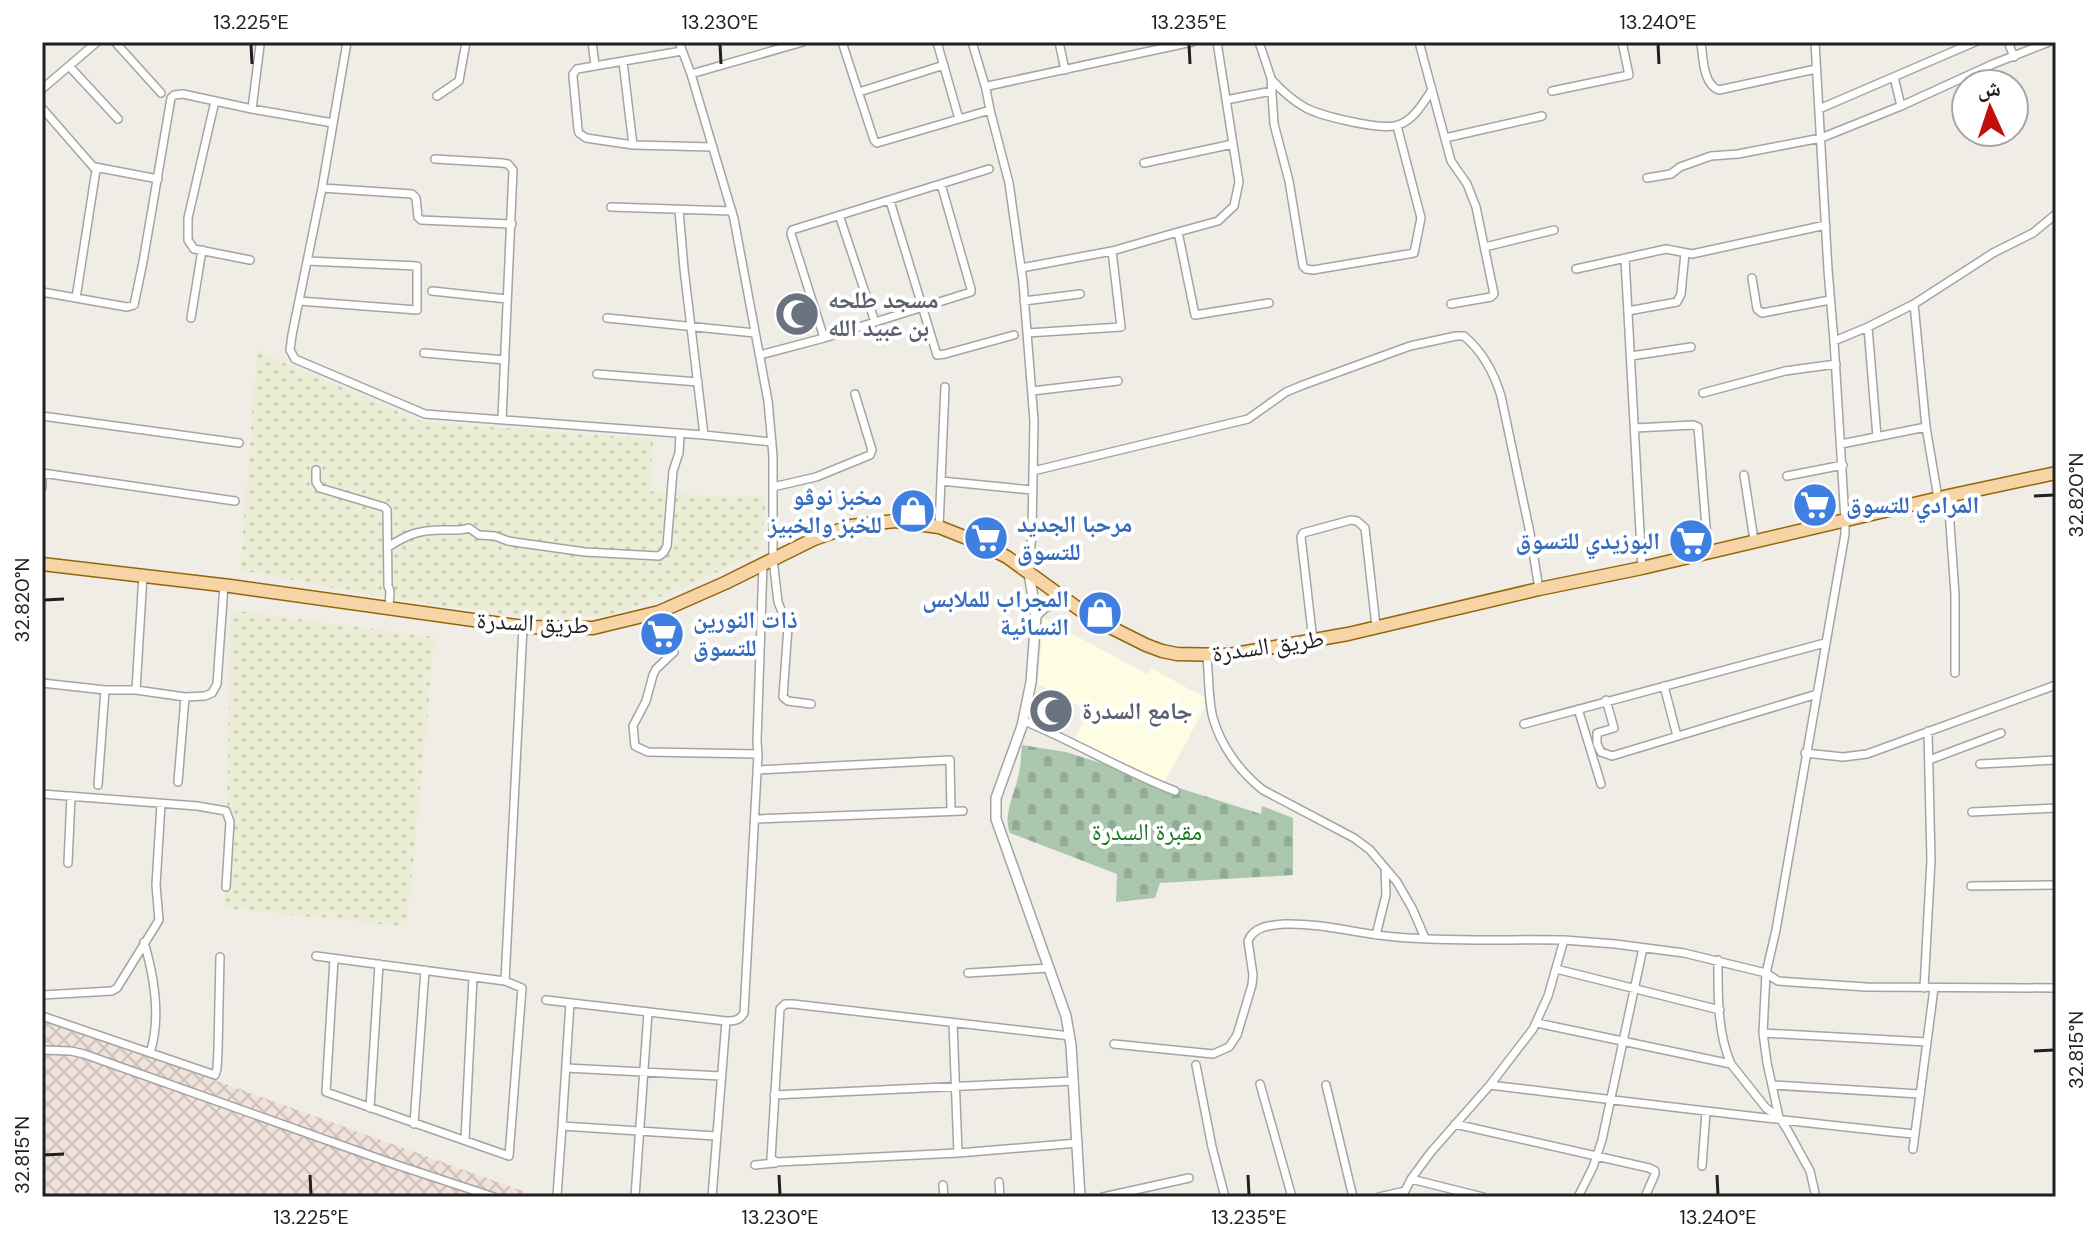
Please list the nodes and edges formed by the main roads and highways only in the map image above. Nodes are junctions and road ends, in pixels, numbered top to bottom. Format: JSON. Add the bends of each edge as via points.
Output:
{"nodes":[{"id":1,"x":2056,"y":473,"type":"edge"},
{"id":2,"x":42,"y":564,"type":"edge"}],
"edges":[{"from":1,"to":2,"type":"main road","name":"طريق السدرة","via":[[1313,641],[1207,656],[1146,645],[1090,617],[987,547],[939,527],[895,521],[851,526],[814,539],[659,612],[593,628],[523,627]]}]}
